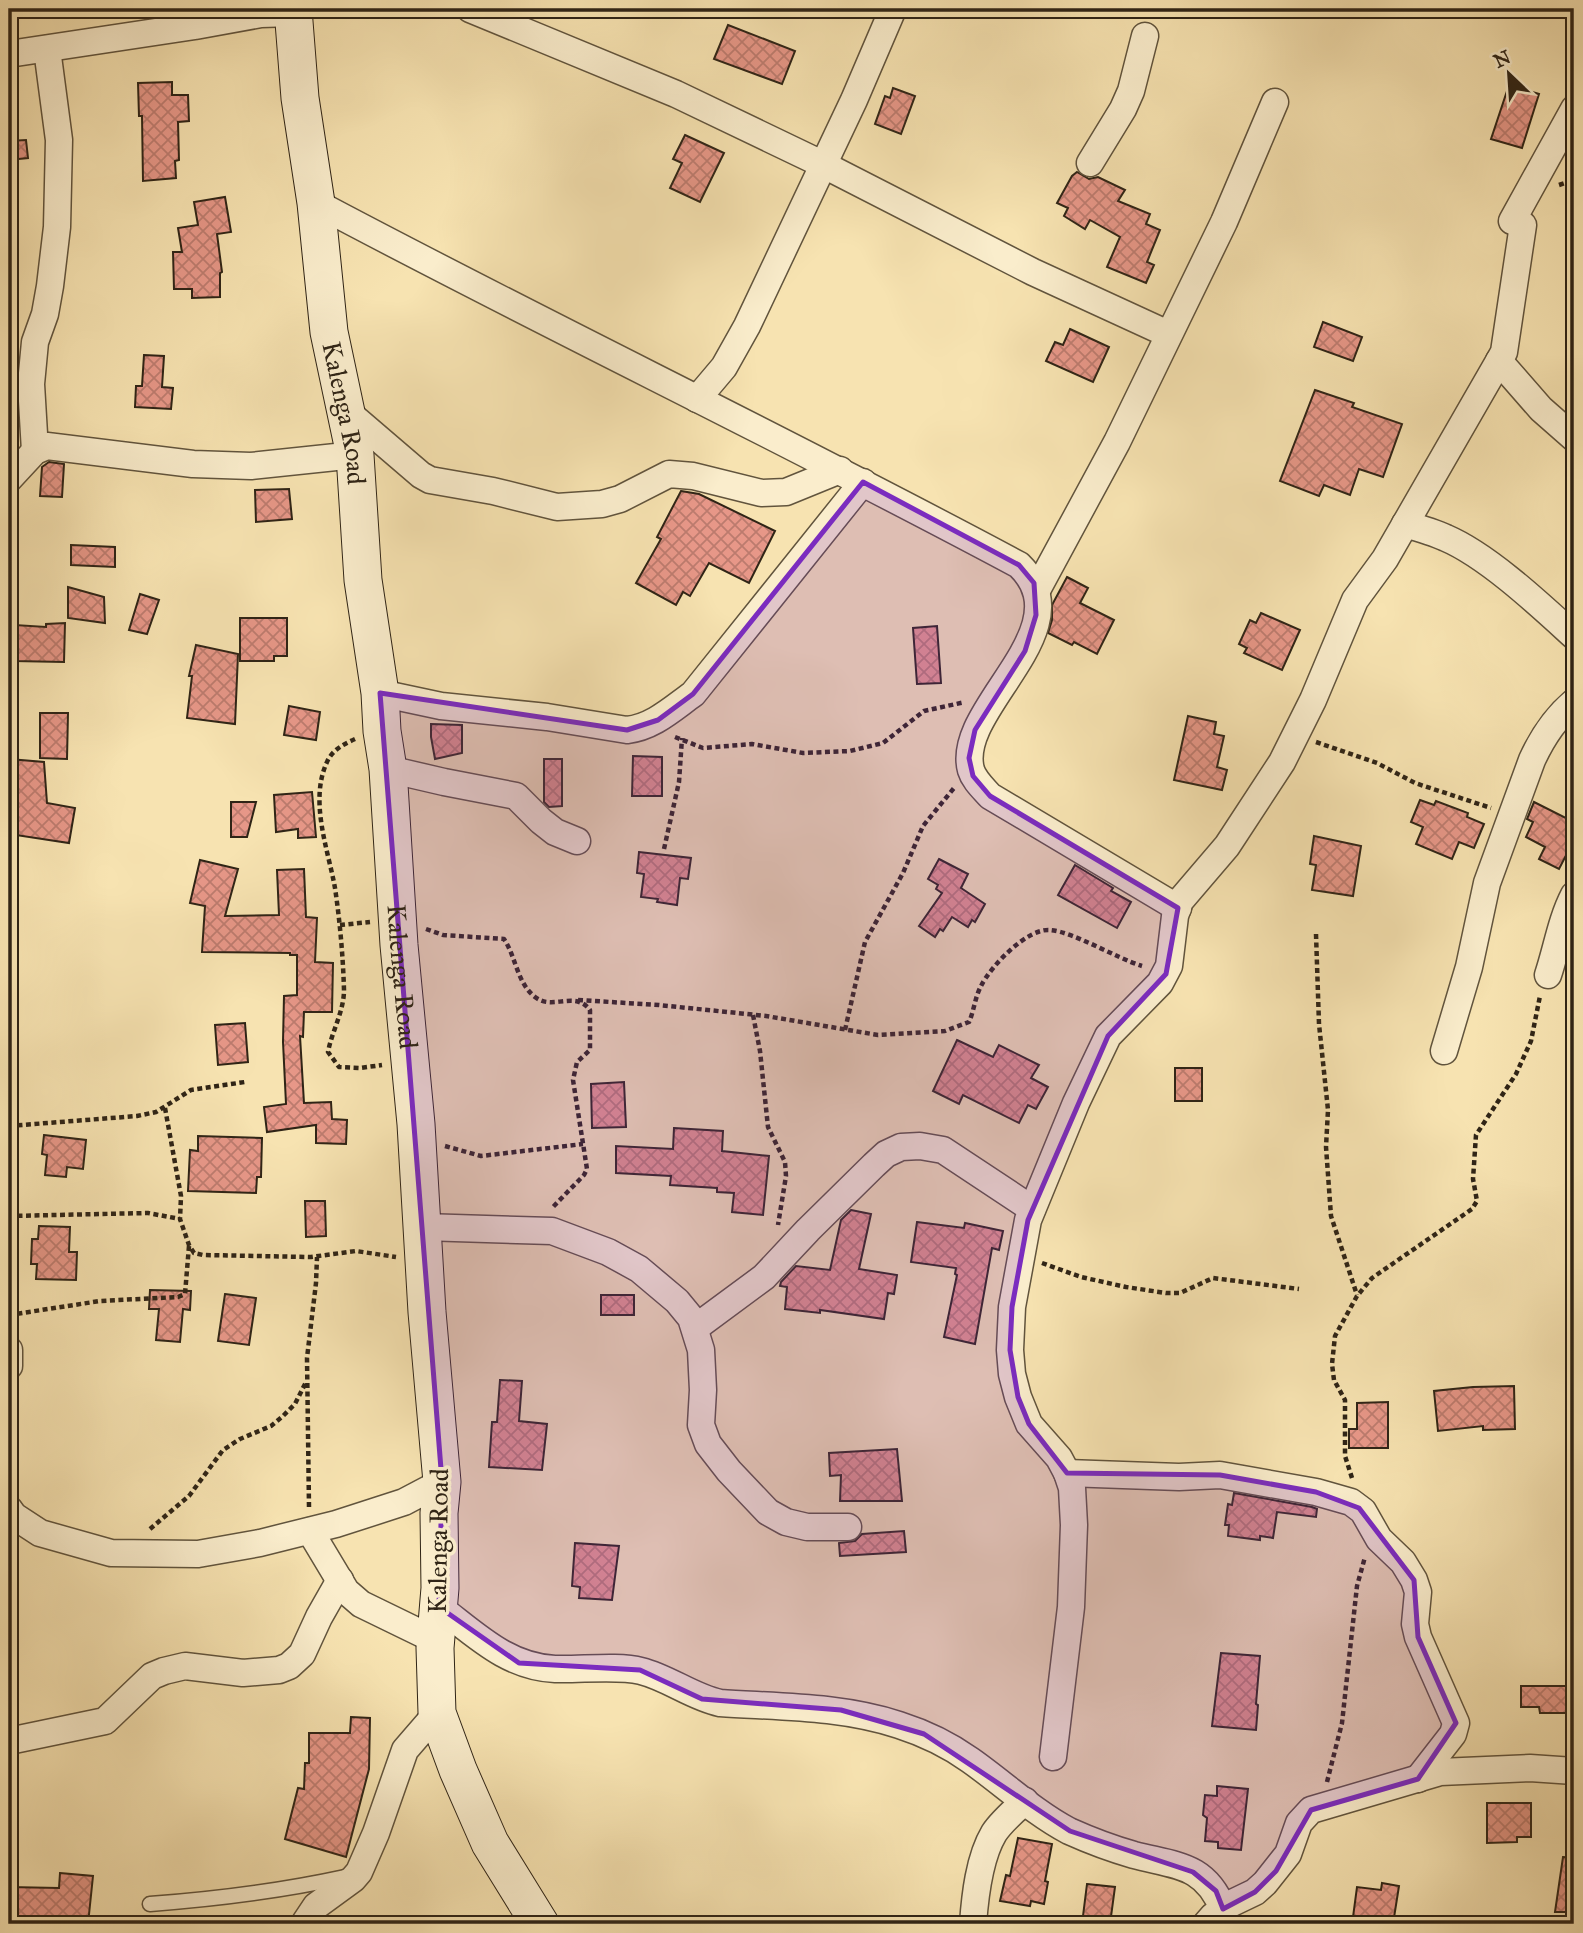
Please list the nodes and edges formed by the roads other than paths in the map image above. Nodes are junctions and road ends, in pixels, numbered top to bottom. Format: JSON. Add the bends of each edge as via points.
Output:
{"nodes":[{"id":1,"x":470,"y":9,"type":"edge"},
{"id":2,"x":893,"y":9,"type":"edge"},
{"id":3,"x":293,"y":11,"type":"edge"},
{"id":4,"x":1145,"y":36,"type":"dead end"},
{"id":5,"x":47,"y":49,"type":"junction"},
{"id":6,"x":9,"y":54,"type":"edge"},
{"id":7,"x":1275,"y":102,"type":"dead end"},
{"id":8,"x":1574,"y":109,"type":"edge"},
{"id":9,"x":822,"y":163,"type":"junction"},
{"id":10,"x":1090,"y":163,"type":"dead end"},
{"id":11,"x":316,"y":203,"type":"junction"},
{"id":12,"x":1168,"y":334,"type":"junction"},
{"id":13,"x":1499,"y":361,"type":"junction"},
{"id":14,"x":697,"y":398,"type":"junction"},
{"id":15,"x":344,"y":409,"type":"junction"},
{"id":16,"x":1574,"y":438,"type":"edge"},
{"id":17,"x":35,"y":452,"type":"junction"},
{"id":18,"x":355,"y":455,"type":"junction"},
{"id":19,"x":852,"y":476,"type":"junction"},
{"id":20,"x":9,"y":479,"type":"edge"},
{"id":21,"x":1405,"y":524,"type":"junction"},
{"id":22,"x":1037,"y":590,"type":"junction"},
{"id":23,"x":1574,"y":636,"type":"edge"},
{"id":24,"x":380,"y":693,"type":"junction"},
{"id":25,"x":1574,"y":702,"type":"edge"},
{"id":26,"x":388,"y":769,"type":"junction"},
{"id":27,"x":577,"y":841,"type":"dead end"},
{"id":28,"x":1574,"y":895,"type":"edge"},
{"id":29,"x":1178,"y":908,"type":"junction"},
{"id":30,"x":1548,"y":975,"type":"road end"},
{"id":31,"x":1444,"y":1051,"type":"dead end"},
{"id":32,"x":1032,"y":1209,"type":"junction"},
{"id":33,"x":424,"y":1244,"type":"junction"},
{"id":34,"x":695,"y":1328,"type":"junction"},
{"id":35,"x":9,"y":1350,"type":"edge"},
{"id":36,"x":9,"y":1366,"type":"edge"},
{"id":37,"x":1067,"y":1473,"type":"junction"},
{"id":38,"x":442,"y":1482,"type":"junction"},
{"id":39,"x":9,"y":1509,"type":"edge"},
{"id":40,"x":848,"y":1527,"type":"dead end"},
{"id":41,"x":310,"y":1531,"type":"junction"},
{"id":42,"x":340,"y":1580,"type":"junction"},
{"id":43,"x":437,"y":1623,"type":"junction"},
{"id":44,"x":438,"y":1713,"type":"junction"},
{"id":45,"x":9,"y":1741,"type":"edge"},
{"id":46,"x":1053,"y":1757,"type":"dead end"},
{"id":47,"x":1574,"y":1771,"type":"edge"},
{"id":48,"x":1418,"y":1779,"type":"junction"},
{"id":49,"x":1025,"y":1801,"type":"junction"},
{"id":50,"x":357,"y":1875,"type":"junction"},
{"id":51,"x":150,"y":1904,"type":"dead end"},
{"id":52,"x":1215,"y":1917,"type":"edge"},
{"id":53,"x":304,"y":1924,"type":"edge"},
{"id":54,"x":540,"y":1924,"type":"edge"},
{"id":55,"x":972,"y":1924,"type":"edge"}],
"edges":[{"from":1,"to":9,"type":"street","via":[[676,94]]},
{"from":2,"to":9,"type":"street"},
{"from":3,"to":5,"type":"street"},
{"from":3,"to":11,"type":"main road","name":"Kalenga Road"},
{"from":4,"to":10,"type":"street","via":[[1131,91]]},
{"from":5,"to":6,"type":"street"},
{"from":5,"to":17,"type":"street","via":[[59,141],[57,227],[30,384]]},
{"from":7,"to":12,"type":"street","via":[[1224,222]]},
{"from":8,"to":13,"type":"street","via":[[1518,223],[1504,352]]},
{"from":9,"to":12,"type":"street","via":[[1033,272]]},
{"from":9,"to":14,"type":"street","via":[[747,326],[724,367]]},
{"from":11,"to":14,"type":"street"},
{"from":11,"to":15,"type":"main road","name":"Kalenga Road","via":[[329,332]]},
{"from":12,"to":22,"type":"street","via":[[1117,442]]},
{"from":13,"to":16,"type":"street"},
{"from":13,"to":21,"type":"street"},
{"from":14,"to":19,"type":"street"},
{"from":15,"to":18,"type":"main road","name":"Kalenga Road"},
{"from":15,"to":19,"type":"street","via":[[430,480],[557,507],[621,499],[669,474],[761,493],[786,492]]},
{"from":17,"to":18,"type":"street","via":[[47,446],[193,464],[251,466]]},
{"from":17,"to":20,"type":"street"},
{"from":18,"to":24,"type":"main road","name":"Kalenga Road","via":[[363,580]]},
{"from":19,"to":22,"type":"street","via":[[1018,565]]},
{"from":19,"to":24,"type":"street","via":[[693,694],[658,720],[627,730],[483,712]]},
{"from":21,"to":23,"type":"street","via":[[1470,551]]},
{"from":21,"to":29,"type":"street","via":[[1355,600],[1282,762],[1227,846]]},
{"from":22,"to":29,"type":"street","via":[[1036,615],[1025,651],[975,730],[971,768],[990,796]]},
{"from":24,"to":26,"type":"main road","name":"Kalenga Road"},
{"from":25,"to":31,"type":"street","via":[[1540,743],[1487,883]]},
{"from":26,"to":27,"type":"street","via":[[516,796],[555,832]]},
{"from":26,"to":33,"type":"main road","name":"Kalenga Road"},
{"from":28,"to":30,"type":"street"},
{"from":29,"to":32,"type":"street","via":[[1166,974],[1108,1036]]},
{"from":32,"to":34,"type":"street","via":[[943,1150],[901,1147],[874,1165],[764,1277]]},
{"from":32,"to":37,"type":"street","via":[[1012,1307],[1012,1374],[1030,1424]]},
{"from":33,"to":34,"type":"street","via":[[532,1229],[552,1231],[639,1269],[677,1301]]},
{"from":33,"to":38,"type":"main road","name":"Kalenga Road"},
{"from":34,"to":40,"type":"street","via":[[701,1350],[701,1425],[708,1444],[768,1512],[807,1527]]},
{"from":35,"to":36,"type":"street"},
{"from":37,"to":46,"type":"street","via":[[1074,1525],[1071,1607]]},
{"from":37,"to":48,"type":"street","via":[[1220,1475],[1316,1492],[1351,1502],[1363,1511],[1379,1539],[1415,1580],[1418,1637],[1456,1723],[1453,1734]]},
{"from":38,"to":41,"type":"street","via":[[404,1502]]},
{"from":38,"to":43,"type":"main road","name":"Kalenga Road"},
{"from":39,"to":41,"type":"street","via":[[40,1533],[111,1553],[198,1554]]},
{"from":41,"to":42,"type":"street"},
{"from":42,"to":43,"type":"street","via":[[361,1604]]},
{"from":42,"to":45,"type":"street","via":[[302,1654],[289,1666],[243,1673],[185,1667],[164,1671],[152,1676],[105,1721]]},
{"from":43,"to":44,"type":"main road","name":"Kalenga Road"},
{"from":43,"to":49,"type":"street","via":[[526,1664],[552,1669],[639,1670],[720,1703],[841,1710],[895,1724],[968,1758]]},
{"from":44,"to":50,"type":"street","via":[[405,1750]]},
{"from":44,"to":54,"type":"main road","name":"Kalenga Road","via":[[490,1843]]},
{"from":47,"to":48,"type":"street","via":[[1530,1768],[1440,1773]]},
{"from":48,"to":52,"type":"street","via":[[1311,1810],[1303,1816],[1289,1854],[1265,1884]]},
{"from":49,"to":52,"type":"street","via":[[1070,1831],[1193,1872],[1216,1891]]},
{"from":49,"to":55,"type":"street","via":[[988,1846]]},
{"from":50,"to":51,"type":"lane","via":[[211,1900]]},
{"from":50,"to":53,"type":"street","via":[[316,1906]]}]}
